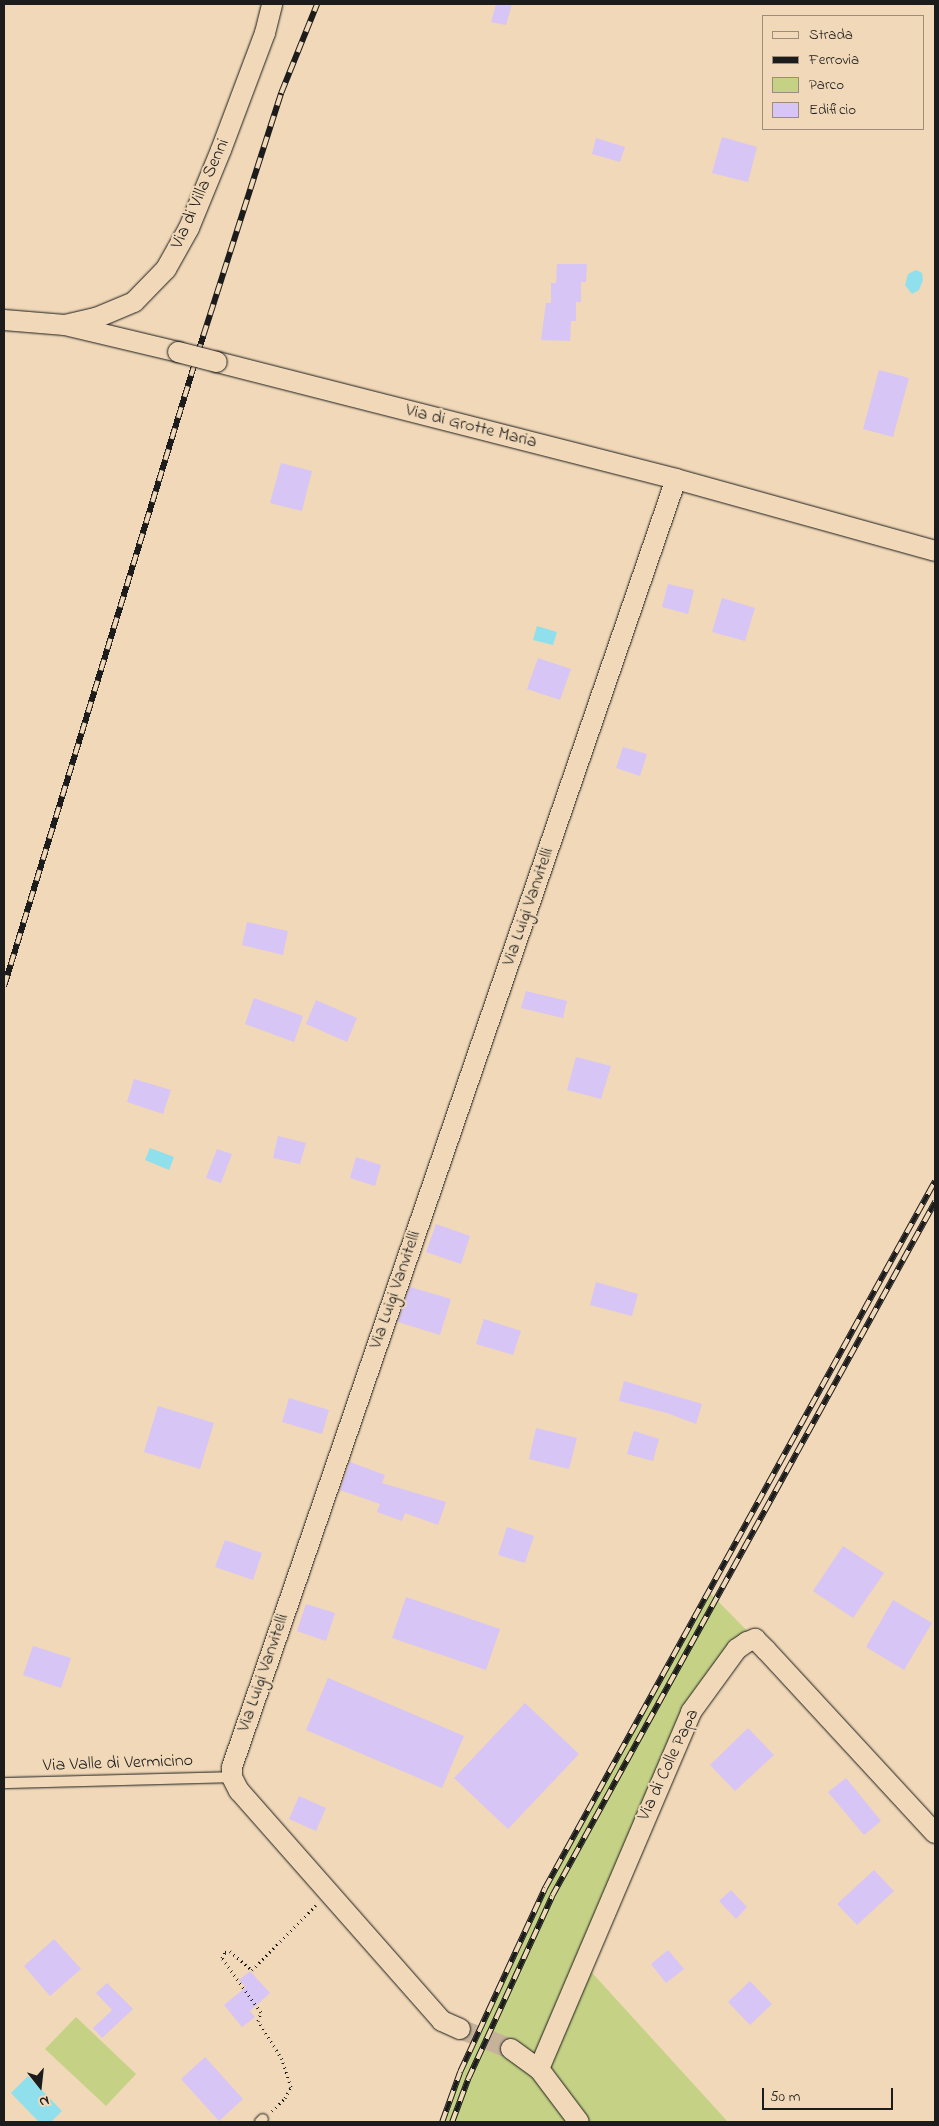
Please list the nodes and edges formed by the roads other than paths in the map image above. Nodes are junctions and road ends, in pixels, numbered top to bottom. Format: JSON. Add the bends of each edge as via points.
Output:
{"nodes":[{"id":1,"x":272,"y":4,"type":"edge"},
{"id":2,"x":4,"y":320,"type":"edge"},
{"id":3,"x":65,"y":325,"type":"junction"},
{"id":4,"x":676,"y":479,"type":"junction"},
{"id":5,"x":935,"y":551,"type":"edge"},
{"id":6,"x":232,"y":1778,"type":"junction"},
{"id":7,"x":4,"y":1783,"type":"edge"},
{"id":8,"x":935,"y":1833,"type":"edge"},
{"id":9,"x":460,"y":2029,"type":"tunnel mouth"},
{"id":10,"x":510,"y":2049,"type":"tunnel mouth"},
{"id":11,"x":539,"y":2069,"type":"junction"},
{"id":12,"x":579,"y":2122,"type":"edge"}],
"edges":[{"from":1,"to":3,"type":"street","name":"Via di Villa Senni","via":[[230,127],[189,228],[169,264],[148,291],[134,302],[103,316]]},
{"from":2,"to":3,"type":"street","name":"Via di Grotte Maria"},
{"from":3,"to":4,"type":"street","name":"Via di Grotte Maria","bridge":true},
{"from":4,"to":5,"type":"street","name":"Via di Grotte Maria"},
{"from":4,"to":6,"type":"street","name":"Via Luigi Vanvitelli","via":[[236,1752]]},
{"from":6,"to":7,"type":"lane","name":"Via Valle di Vermicino"},
{"from":6,"to":9,"type":"street","via":[[239,1791],[442,2021]]},
{"from":8,"to":11,"type":"street","name":"Via di Colle Papa","via":[[766,1650],[755,1640],[747,1642],[737,1649],[691,1712]]},
{"from":10,"to":11,"type":"street"},
{"from":11,"to":12,"type":"street"}]}
